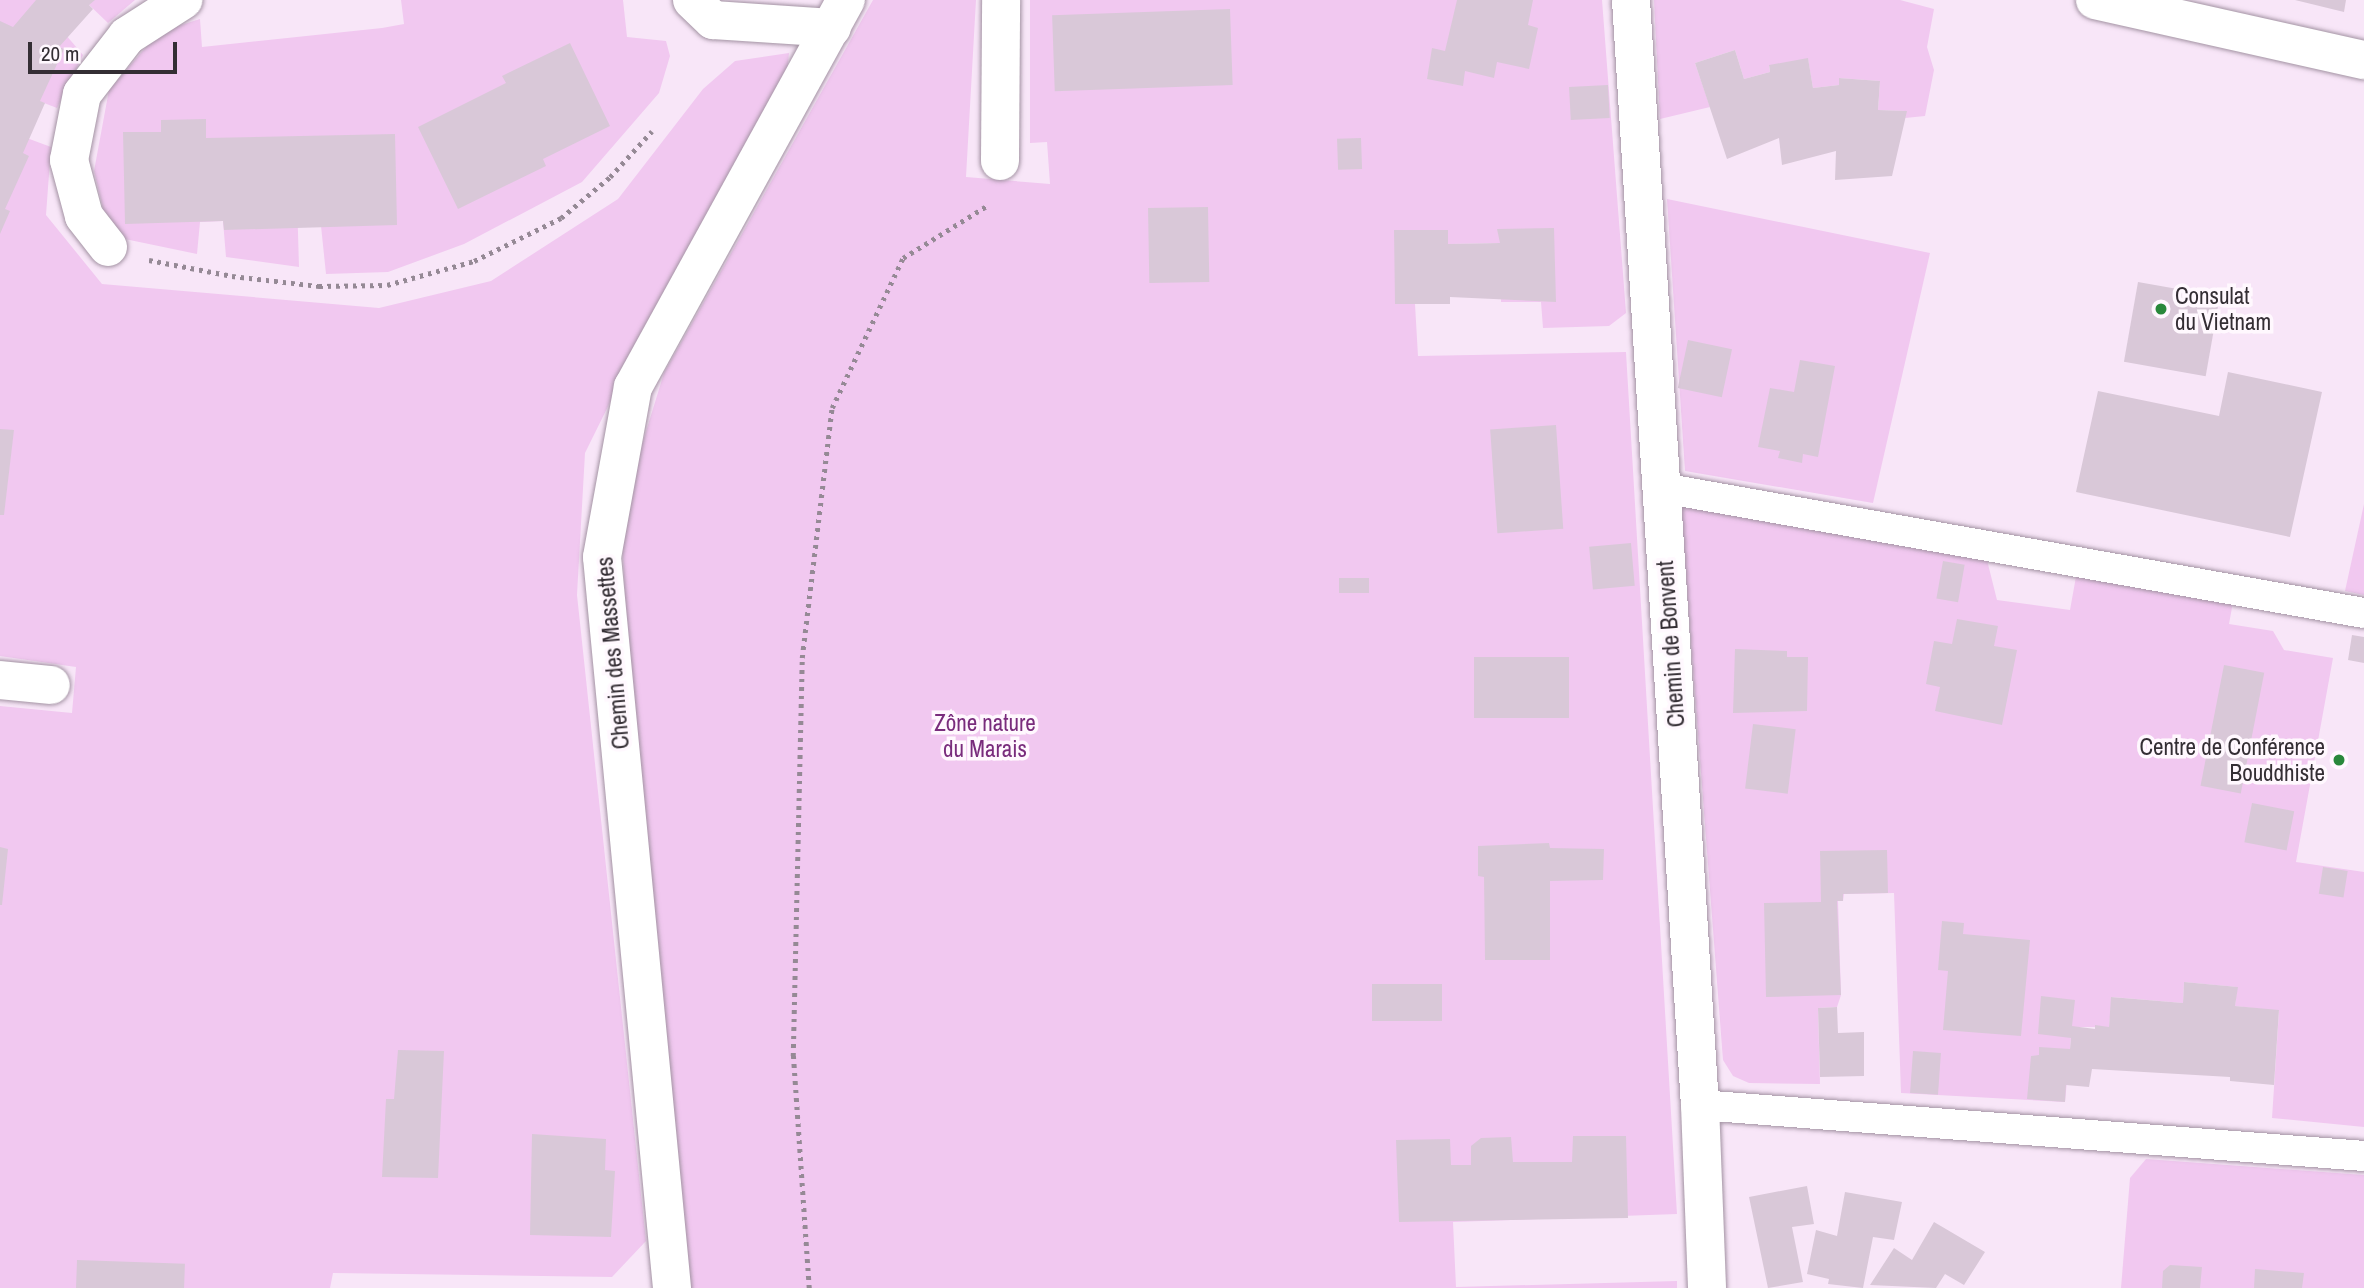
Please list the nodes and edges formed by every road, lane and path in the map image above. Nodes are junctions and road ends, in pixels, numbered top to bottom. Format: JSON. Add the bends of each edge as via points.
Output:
{"nodes":[{"id":1,"x":183,"y":0,"type":"edge"},
{"id":2,"x":692,"y":0,"type":"edge"},
{"id":3,"x":1001,"y":0,"type":"edge"},
{"id":4,"x":1631,"y":0,"type":"edge"},
{"id":5,"x":2095,"y":0,"type":"edge"},
{"id":6,"x":839,"y":14,"type":"edge"},
{"id":7,"x":2364,"y":60,"type":"edge"},
{"id":8,"x":652,"y":131,"type":"dead end"},
{"id":9,"x":1000,"y":162,"type":"joint"},
{"id":10,"x":108,"y":247,"type":"joint"},
{"id":11,"x":1662,"y":488,"type":"junction"},
{"id":12,"x":2364,"y":613,"type":"edge"},
{"id":13,"x":0,"y":680,"type":"edge"},
{"id":14,"x":51,"y":685,"type":"dead end"},
{"id":15,"x":1700,"y":1105,"type":"junction"},
{"id":16,"x":2364,"y":1156,"type":"edge"},
{"id":17,"x":672,"y":1288,"type":"edge"},
{"id":18,"x":809,"y":1288,"type":"edge"},
{"id":19,"x":1707,"y":1288,"type":"edge"}],
"edges":[{"from":1,"to":10,"type":"street","via":[[127,36],[82,94],[69,160],[84,216]]},
{"from":2,"to":6,"type":"street","name":"Chemin des Massettes","via":[[713,20]]},
{"from":3,"to":9,"type":"street"},
{"from":4,"to":11,"type":"street","name":"Chemin de Bonvent"},
{"from":5,"to":7,"type":"street"},
{"from":6,"to":17,"type":"street","name":"Chemin des Massettes","via":[[633,387],[602,556]]},
{"from":8,"to":10,"type":"path","via":[[610,177],[561,218],[474,261],[387,285],[319,286],[232,276]]},
{"from":9,"to":18,"type":"path","via":[[993,202],[902,258],[832,408],[802,658],[793,1056]]},
{"from":11,"to":12,"type":"lane"},
{"from":11,"to":15,"type":"street","name":"Chemin de Bonvent"},
{"from":13,"to":14,"type":"street"},
{"from":15,"to":16,"type":"lane"},
{"from":15,"to":19,"type":"street","name":"Chemin de Bonvent"}]}
